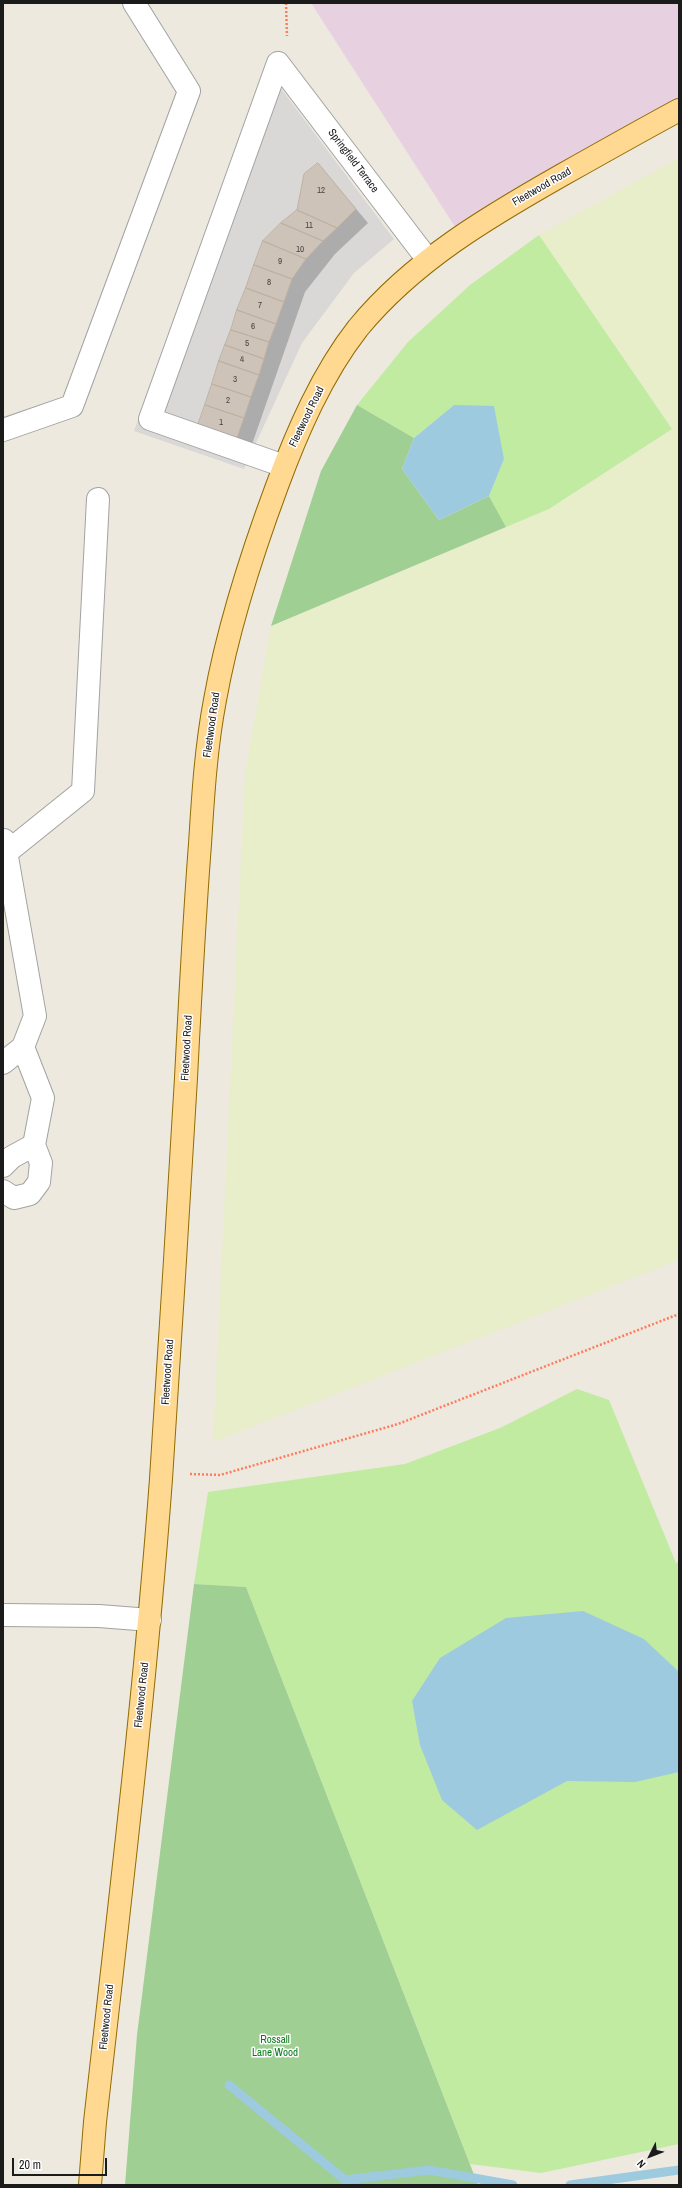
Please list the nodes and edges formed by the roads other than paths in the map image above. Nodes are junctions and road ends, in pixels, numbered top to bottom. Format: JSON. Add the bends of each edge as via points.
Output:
{"nodes":[{"id":1,"x":134,"y":3,"type":"edge"},
{"id":2,"x":679,"y":110,"type":"edge"},
{"id":3,"x":428,"y":260,"type":"junction"},
{"id":4,"x":3,"y":430,"type":"edge"},
{"id":5,"x":284,"y":466,"type":"junction"},
{"id":6,"x":98,"y":500,"type":"dead end"},
{"id":7,"x":4,"y":845,"type":"edge"},
{"id":8,"x":7,"y":888,"type":"edge"},
{"id":9,"x":23,"y":1047,"type":"junction"},
{"id":10,"x":3,"y":1063,"type":"edge"},
{"id":11,"x":34,"y":1145,"type":"junction"},
{"id":12,"x":3,"y":1166,"type":"edge"},
{"id":13,"x":3,"y":1191,"type":"edge"},
{"id":14,"x":3,"y":1614,"type":"edge"},
{"id":15,"x":150,"y":1620,"type":"junction"},
{"id":16,"x":90,"y":2185,"type":"edge"}],
"edges":[{"from":1,"to":4,"type":"street","via":[[189,91],[72,406]]},
{"from":2,"to":3,"type":"main road","name":"Fleetwood Road","via":[[512,204]]},
{"from":3,"to":5,"type":"main road","name":"Fleetwood Road","via":[[358,329],[314,400]]},
{"from":3,"to":5,"type":"street","name":"Springfield Terrace","via":[[278,63],[150,419]]},
{"from":5,"to":15,"type":"main road","name":"Fleetwood Road","via":[[264,521],[226,646],[213,706],[206,766]]},
{"from":6,"to":7,"type":"street","via":[[83,791]]},
{"from":7,"to":8,"type":"street"},
{"from":8,"to":9,"type":"street","via":[[35,1016]]},
{"from":9,"to":10,"type":"street"},
{"from":9,"to":11,"type":"street","via":[[43,1098]]},
{"from":11,"to":12,"type":"street","via":[[12,1157]]},
{"from":11,"to":13,"type":"street","via":[[41,1163],[39,1182],[30,1194],[14,1198]]},
{"from":14,"to":15,"type":"street"},
{"from":15,"to":16,"type":"main road","name":"Fleetwood Road"}]}
